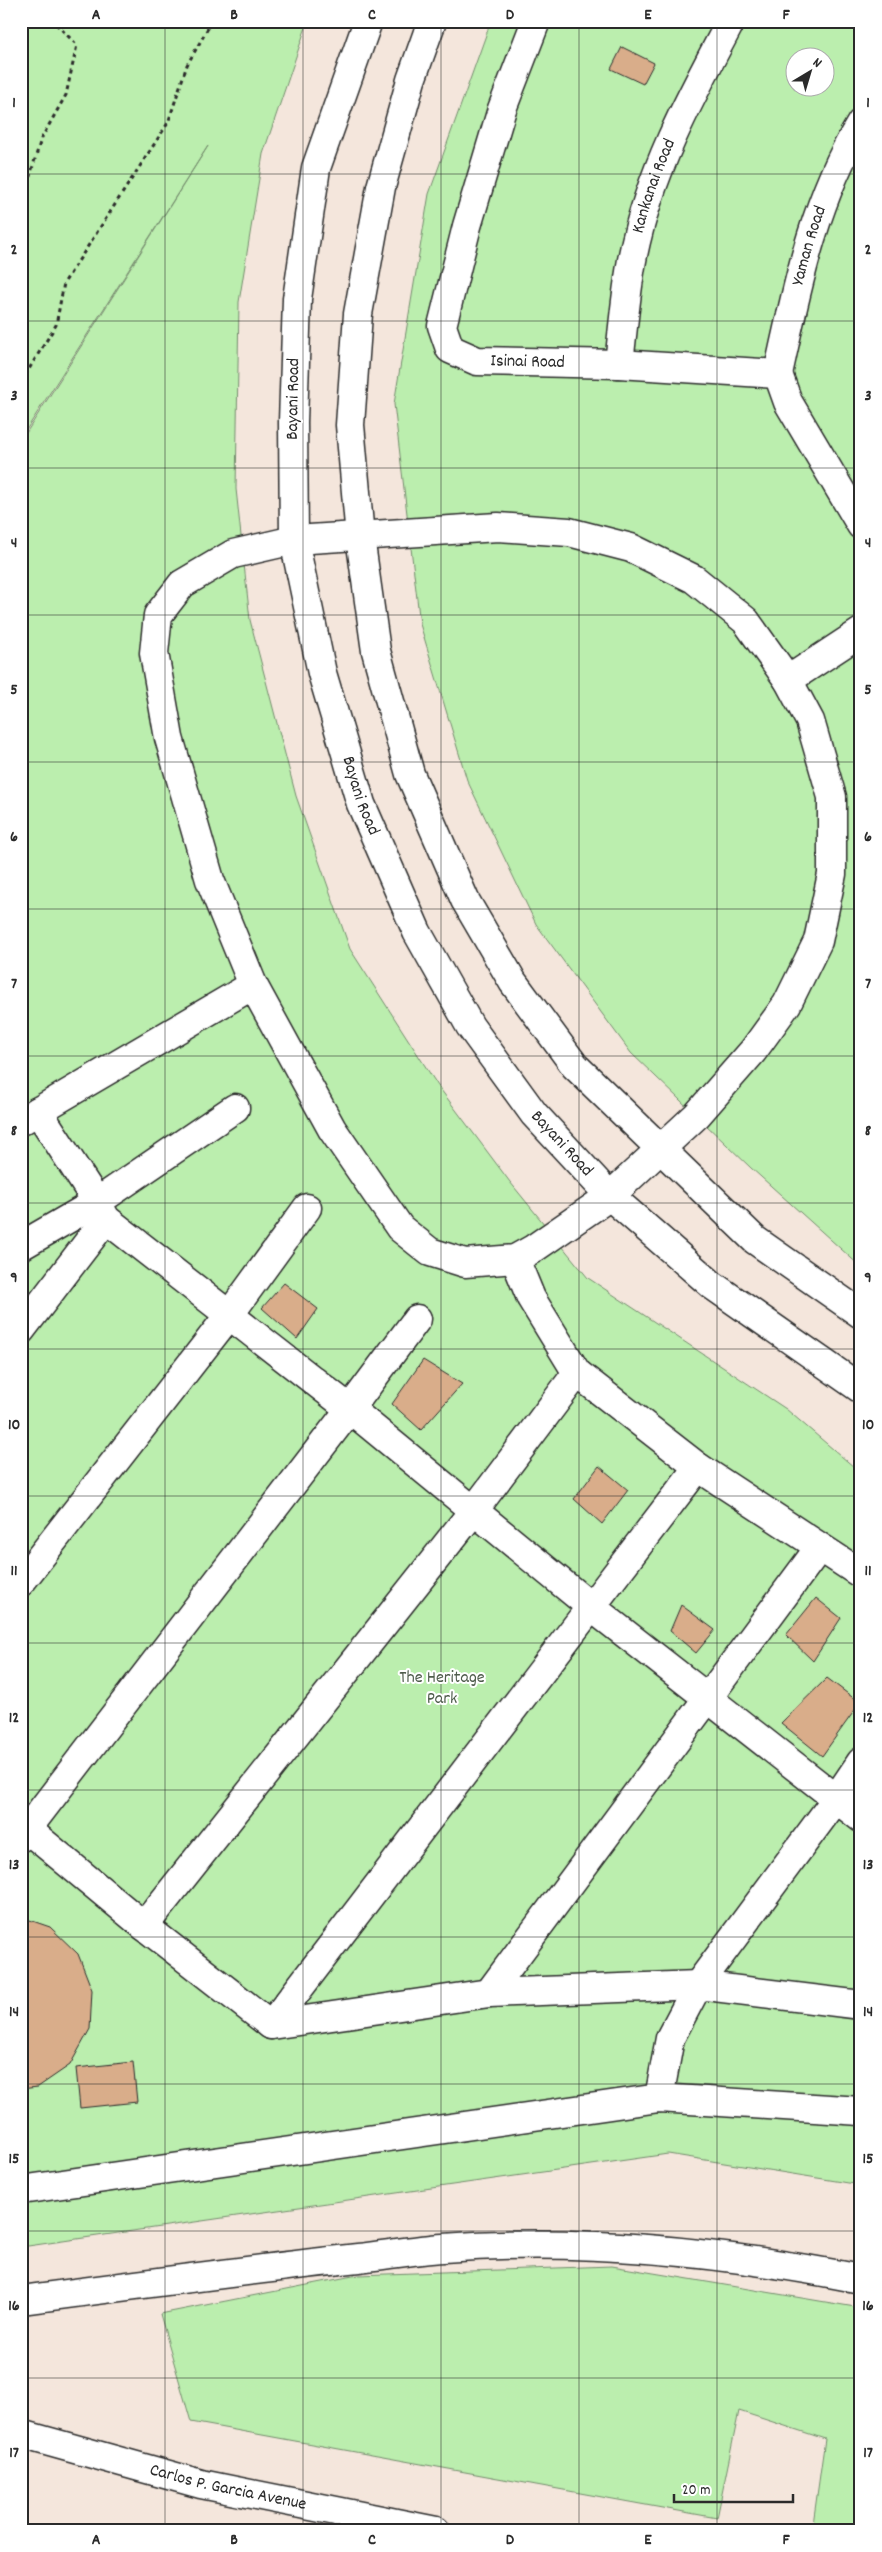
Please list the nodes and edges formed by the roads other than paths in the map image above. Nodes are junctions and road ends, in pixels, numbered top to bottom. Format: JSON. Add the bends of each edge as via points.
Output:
{"nodes":[{"id":1,"x":368,"y":21,"type":"edge"},
{"id":2,"x":432,"y":21,"type":"edge"},
{"id":3,"x":536,"y":21,"type":"edge"},
{"id":4,"x":731,"y":21,"type":"edge"},
{"id":5,"x":861,"y":122,"type":"edge"},
{"id":6,"x":619,"y":364,"type":"junction"},
{"id":7,"x":778,"y":374,"type":"junction"},
{"id":8,"x":861,"y":525,"type":"edge"},
{"id":9,"x":360,"y":537,"type":"junction"},
{"id":10,"x":294,"y":540,"type":"junction"},
{"id":11,"x":861,"y":632,"type":"edge"},
{"id":12,"x":788,"y":680,"type":"junction"},
{"id":13,"x":253,"y":985,"type":"junction"},
{"id":14,"x":234,"y":1108,"type":"dead end"},
{"id":15,"x":30,"y":1116,"type":"edge"},
{"id":16,"x":662,"y":1148,"type":"junction"},
{"id":17,"x":610,"y":1196,"type":"junction"},
{"id":18,"x":307,"y":1208,"type":"dead end"},
{"id":19,"x":101,"y":1210,"type":"junction"},
{"id":20,"x":21,"y":1246,"type":"edge"},
{"id":21,"x":515,"y":1258,"type":"junction"},
{"id":22,"x":230,"y":1314,"type":"junction"},
{"id":23,"x":861,"y":1314,"type":"edge"},
{"id":24,"x":417,"y":1319,"type":"dead end"},
{"id":25,"x":21,"y":1330,"type":"edge"},
{"id":26,"x":577,"y":1373,"type":"junction"},
{"id":27,"x":861,"y":1389,"type":"edge"},
{"id":28,"x":350,"y":1410,"type":"junction"},
{"id":29,"x":698,"y":1467,"type":"junction"},
{"id":30,"x":475,"y":1509,"type":"junction"},
{"id":31,"x":819,"y":1548,"type":"junction"},
{"id":32,"x":861,"y":1574,"type":"edge"},
{"id":33,"x":21,"y":1582,"type":"edge"},
{"id":34,"x":590,"y":1606,"type":"junction"},
{"id":35,"x":710,"y":1698,"type":"junction"},
{"id":36,"x":861,"y":1762,"type":"edge"},
{"id":37,"x":836,"y":1799,"type":"junction"},
{"id":38,"x":861,"y":1818,"type":"edge"},
{"id":39,"x":23,"y":1830,"type":"edge"},
{"id":40,"x":144,"y":1926,"type":"junction"},
{"id":41,"x":698,"y":1986,"type":"junction"},
{"id":42,"x":489,"y":1994,"type":"junction"},
{"id":43,"x":861,"y":2005,"type":"edge"},
{"id":44,"x":271,"y":2026,"type":"junction"},
{"id":45,"x":659,"y":2098,"type":"junction"},
{"id":46,"x":861,"y":2111,"type":"edge"},
{"id":47,"x":21,"y":2190,"type":"edge"},
{"id":48,"x":861,"y":2279,"type":"edge"},
{"id":49,"x":21,"y":2300,"type":"edge"},
{"id":50,"x":21,"y":2434,"type":"edge"},
{"id":51,"x":436,"y":2531,"type":"edge"}],
"edges":[{"from":1,"to":10,"type":"main road","name":"Bayani Road","via":[[316,168],[297,299]]},
{"from":2,"to":9,"type":"main road","via":[[411,80],[381,187],[358,314],[350,425]]},
{"from":3,"to":6,"type":"main road","name":"Isinai Road","via":[[502,109],[467,226],[442,326],[450,349],[476,362]]},
{"from":4,"to":6,"type":"main road","name":"Kankanai Road","via":[[683,110],[657,173],[633,254]]},
{"from":5,"to":7,"type":"main road","name":"Yaman Road","via":[[823,198],[802,267]]},
{"from":6,"to":7,"type":"main road","name":"Isinai Road"},
{"from":7,"to":8,"type":"main road","via":[[788,402]]},
{"from":9,"to":10,"type":"main road"},
{"from":9,"to":12,"type":"main road","via":[[498,528],[569,532],[631,548],[694,579],[746,621]]},
{"from":9,"to":16,"type":"main road","via":[[376,651],[410,774],[465,900],[513,982],[575,1066]]},
{"from":10,"to":13,"type":"main road","via":[[234,554],[182,584],[158,616],[154,653],[169,738],[210,880]]},
{"from":10,"to":17,"type":"main road","name":"Bayani Road","via":[[322,673],[361,804],[417,932],[470,1026],[528,1106]]},
{"from":11,"to":12,"type":"main road"},
{"from":12,"to":16,"type":"main road","via":[[810,721],[832,797],[832,874],[818,941],[787,1004],[753,1051],[697,1115]]},
{"from":13,"to":15,"type":"main road"},
{"from":13,"to":21,"type":"main road","via":[[332,1129],[400,1228],[430,1252],[465,1263]]},
{"from":14,"to":19,"type":"main road"},
{"from":15,"to":19,"type":"main road"},
{"from":16,"to":17,"type":"main road"},
{"from":16,"to":23,"type":"main road","via":[[755,1240]]},
{"from":17,"to":21,"type":"main road"},
{"from":17,"to":27,"type":"main road","name":"Bayani Road","via":[[712,1285]]},
{"from":18,"to":22,"type":"main road"},
{"from":19,"to":20,"type":"main road"},
{"from":19,"to":22,"type":"main road"},
{"from":19,"to":25,"type":"main road"},
{"from":21,"to":26,"type":"main road","via":[[531,1298]]},
{"from":22,"to":28,"type":"main road"},
{"from":22,"to":33,"type":"main road"},
{"from":24,"to":28,"type":"main road"},
{"from":26,"to":29,"type":"main road"},
{"from":26,"to":30,"type":"main road"},
{"from":28,"to":30,"type":"main road"},
{"from":28,"to":39,"type":"main road"},
{"from":29,"to":31,"type":"main road"},
{"from":29,"to":34,"type":"main road"},
{"from":30,"to":34,"type":"main road"},
{"from":30,"to":40,"type":"main road"},
{"from":31,"to":32,"type":"main road"},
{"from":31,"to":35,"type":"main road"},
{"from":34,"to":35,"type":"main road"},
{"from":34,"to":44,"type":"main road"},
{"from":35,"to":37,"type":"main road"},
{"from":35,"to":42,"type":"main road"},
{"from":36,"to":37,"type":"main road"},
{"from":37,"to":38,"type":"main road"},
{"from":37,"to":41,"type":"main road"},
{"from":39,"to":40,"type":"main road"},
{"from":40,"to":44,"type":"main road"},
{"from":41,"to":42,"type":"main road"},
{"from":41,"to":43,"type":"main road"},
{"from":41,"to":45,"type":"main road","via":[[670,2038]]},
{"from":42,"to":44,"type":"main road"},
{"from":45,"to":46,"type":"main road"},
{"from":45,"to":47,"type":"main road"},
{"from":48,"to":49,"type":"main road","via":[[686,2252],[594,2246],[519,2246],[443,2248],[300,2263]]},
{"from":50,"to":51,"type":"main road","name":"Carlos P. Garcia Avenue","via":[[201,2484]]}]}
